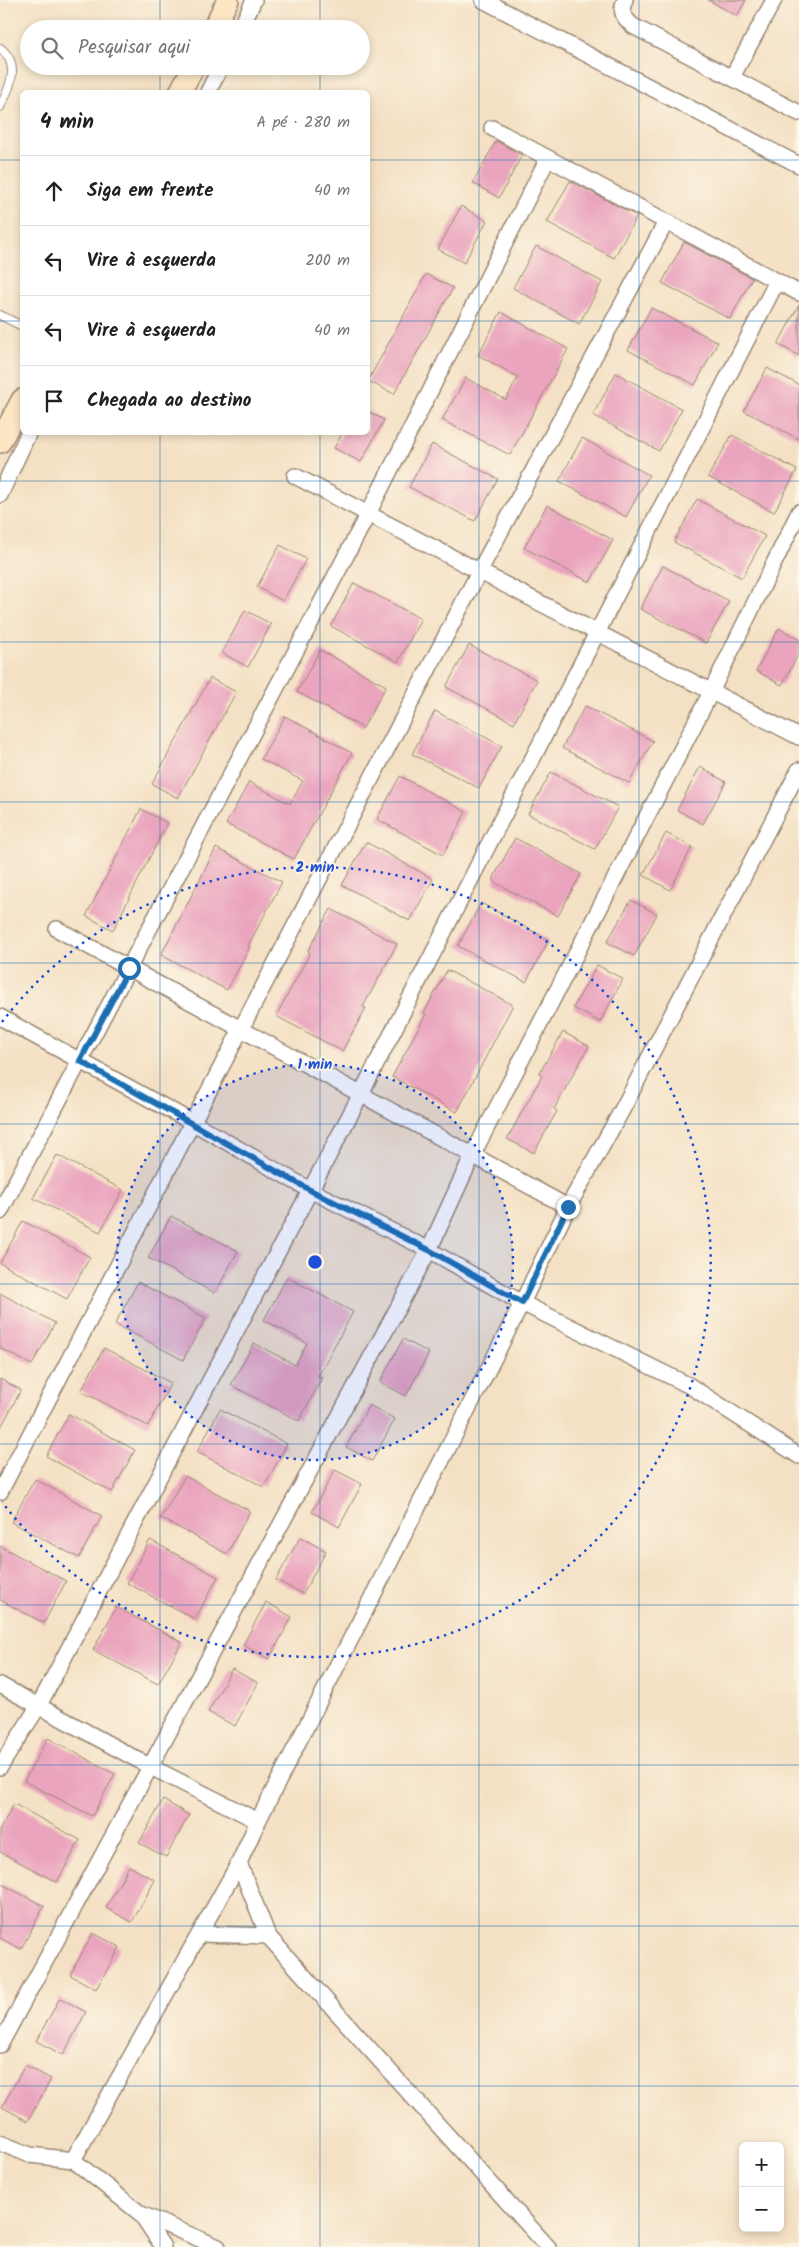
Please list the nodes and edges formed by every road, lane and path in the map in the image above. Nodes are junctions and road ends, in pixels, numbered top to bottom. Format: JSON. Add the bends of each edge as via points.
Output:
{"nodes":[{"id":1,"x":228,"y":0,"type":"edge"},
{"id":2,"x":254,"y":0,"type":"edge"},
{"id":3,"x":483,"y":0,"type":"edge"},
{"id":4,"x":625,"y":0,"type":"edge"},
{"id":5,"x":774,"y":0,"type":"edge"},
{"id":6,"x":218,"y":20,"type":"edge"},
{"id":7,"x":244,"y":20,"type":"edge"},
{"id":8,"x":0,"y":48,"type":"edge"},
{"id":9,"x":189,"y":75,"type":"edge"},
{"id":10,"x":216,"y":75,"type":"edge"},
{"id":11,"x":732,"y":77,"type":"junction"},
{"id":12,"x":181,"y":90,"type":"edge"},
{"id":13,"x":209,"y":90,"type":"edge"},
{"id":14,"x":0,"y":107,"type":"edge"},
{"id":15,"x":799,"y":113,"type":"edge"},
{"id":16,"x":492,"y":128,"type":"dead end"},
{"id":17,"x":548,"y":158,"type":"junction"},
{"id":18,"x":799,"y":165,"type":"edge"},
{"id":19,"x":666,"y":222,"type":"junction"},
{"id":20,"x":777,"y":281,"type":"junction"},
{"id":21,"x":799,"y":293,"type":"edge"},
{"id":22,"x":0,"y":315,"type":"edge"},
{"id":23,"x":20,"y":325,"type":"edge"},
{"id":24,"x":20,"y":404,"type":"edge"},
{"id":25,"x":28,"y":435,"type":"edge"},
{"id":26,"x":0,"y":442,"type":"edge"},
{"id":27,"x":295,"y":476,"type":"dead end"},
{"id":28,"x":0,"y":496,"type":"edge"},
{"id":29,"x":799,"y":512,"type":"edge"},
{"id":30,"x":368,"y":514,"type":"junction"},
{"id":31,"x":479,"y":572,"type":"junction"},
{"id":32,"x":596,"y":632,"type":"junction"},
{"id":33,"x":711,"y":692,"type":"junction"},
{"id":34,"x":799,"y":737,"type":"edge"},
{"id":35,"x":799,"y":770,"type":"edge"},
{"id":36,"x":57,"y":929,"type":"dead end"},
{"id":37,"x":129,"y":968,"type":"junction"},
{"id":38,"x":0,"y":1017,"type":"edge"},
{"id":39,"x":241,"y":1029,"type":"junction"},
{"id":40,"x":80,"y":1061,"type":"junction"},
{"id":41,"x":361,"y":1094,"type":"junction"},
{"id":42,"x":192,"y":1122,"type":"junction"},
{"id":43,"x":473,"y":1154,"type":"junction"},
{"id":44,"x":310,"y":1190,"type":"junction"},
{"id":45,"x":568,"y":1207,"type":"junction"},
{"id":46,"x":0,"y":1212,"type":"edge"},
{"id":47,"x":429,"y":1250,"type":"junction"},
{"id":48,"x":522,"y":1303,"type":"junction"},
{"id":49,"x":799,"y":1456,"type":"edge"},
{"id":50,"x":0,"y":1492,"type":"edge"},
{"id":51,"x":0,"y":1685,"type":"edge"},
{"id":52,"x":38,"y":1707,"type":"junction"},
{"id":53,"x":150,"y":1766,"type":"junction"},
{"id":54,"x":0,"y":1767,"type":"edge"},
{"id":55,"x":258,"y":1821,"type":"junction"},
{"id":56,"x":239,"y":1864,"type":"junction"},
{"id":57,"x":200,"y":1934,"type":"junction"},
{"id":58,"x":268,"y":1936,"type":"junction"},
{"id":59,"x":0,"y":2045,"type":"edge"},
{"id":60,"x":0,"y":2143,"type":"edge"},
{"id":61,"x":73,"y":2160,"type":"junction"},
{"id":62,"x":141,"y":2214,"type":"junction"},
{"id":63,"x":163,"y":2247,"type":"edge"},
{"id":64,"x":218,"y":2247,"type":"edge"},
{"id":65,"x":548,"y":2247,"type":"edge"}],
"edges":[{"from":1,"to":6,"type":"street"},
{"from":2,"to":7,"type":"street"},
{"from":3,"to":18,"type":"street"},
{"from":4,"to":11,"type":"street","via":[[624,18],[633,26]]},
{"from":5,"to":11,"type":"street"},
{"from":8,"to":14,"type":"lane","via":[[7,53],[13,69],[10,87]]},
{"from":9,"to":12,"type":"street"},
{"from":10,"to":13,"type":"street"},
{"from":11,"to":15,"type":"street"},
{"from":16,"to":17,"type":"street"},
{"from":17,"to":19,"type":"street"},
{"from":17,"to":30,"type":"street"},
{"from":19,"to":20,"type":"street"},
{"from":19,"to":31,"type":"street"},
{"from":20,"to":21,"type":"street"},
{"from":20,"to":32,"type":"street"},
{"from":22,"to":23,"type":"lane"},
{"from":24,"to":26,"type":"street"},
{"from":25,"to":28,"type":"street"},
{"from":27,"to":30,"type":"street"},
{"from":29,"to":33,"type":"street"},
{"from":30,"to":31,"type":"street"},
{"from":30,"to":37,"type":"street"},
{"from":31,"to":32,"type":"street"},
{"from":31,"to":39,"type":"street"},
{"from":32,"to":33,"type":"street"},
{"from":32,"to":41,"type":"street"},
{"from":33,"to":34,"type":"street"},
{"from":33,"to":43,"type":"street"},
{"from":35,"to":45,"type":"street"},
{"from":36,"to":37,"type":"street"},
{"from":37,"to":39,"type":"street"},
{"from":37,"to":40,"type":"street"},
{"from":38,"to":40,"type":"street"},
{"from":39,"to":41,"type":"street"},
{"from":39,"to":42,"type":"street"},
{"from":40,"to":42,"type":"street"},
{"from":40,"to":46,"type":"street"},
{"from":41,"to":43,"type":"street"},
{"from":41,"to":44,"type":"street"},
{"from":42,"to":44,"type":"street"},
{"from":42,"to":50,"type":"street"},
{"from":43,"to":45,"type":"street"},
{"from":43,"to":47,"type":"street"},
{"from":44,"to":47,"type":"street"},
{"from":44,"to":52,"type":"street"},
{"from":45,"to":48,"type":"street"},
{"from":47,"to":48,"type":"street"},
{"from":47,"to":53,"type":"street"},
{"from":48,"to":49,"type":"street","via":[[690,1386]]},
{"from":48,"to":55,"type":"street"},
{"from":51,"to":52,"type":"street"},
{"from":52,"to":53,"type":"street"},
{"from":52,"to":54,"type":"street"},
{"from":53,"to":55,"type":"street"},
{"from":53,"to":59,"type":"street"},
{"from":55,"to":56,"type":"street"},
{"from":56,"to":57,"type":"street"},
{"from":56,"to":58,"type":"street"},
{"from":57,"to":58,"type":"street"},
{"from":57,"to":61,"type":"street"},
{"from":58,"to":65,"type":"street"},
{"from":60,"to":61,"type":"street","via":[[30,2155]]},
{"from":61,"to":62,"type":"street"},
{"from":62,"to":63,"type":"street"},
{"from":62,"to":64,"type":"street"}]}
